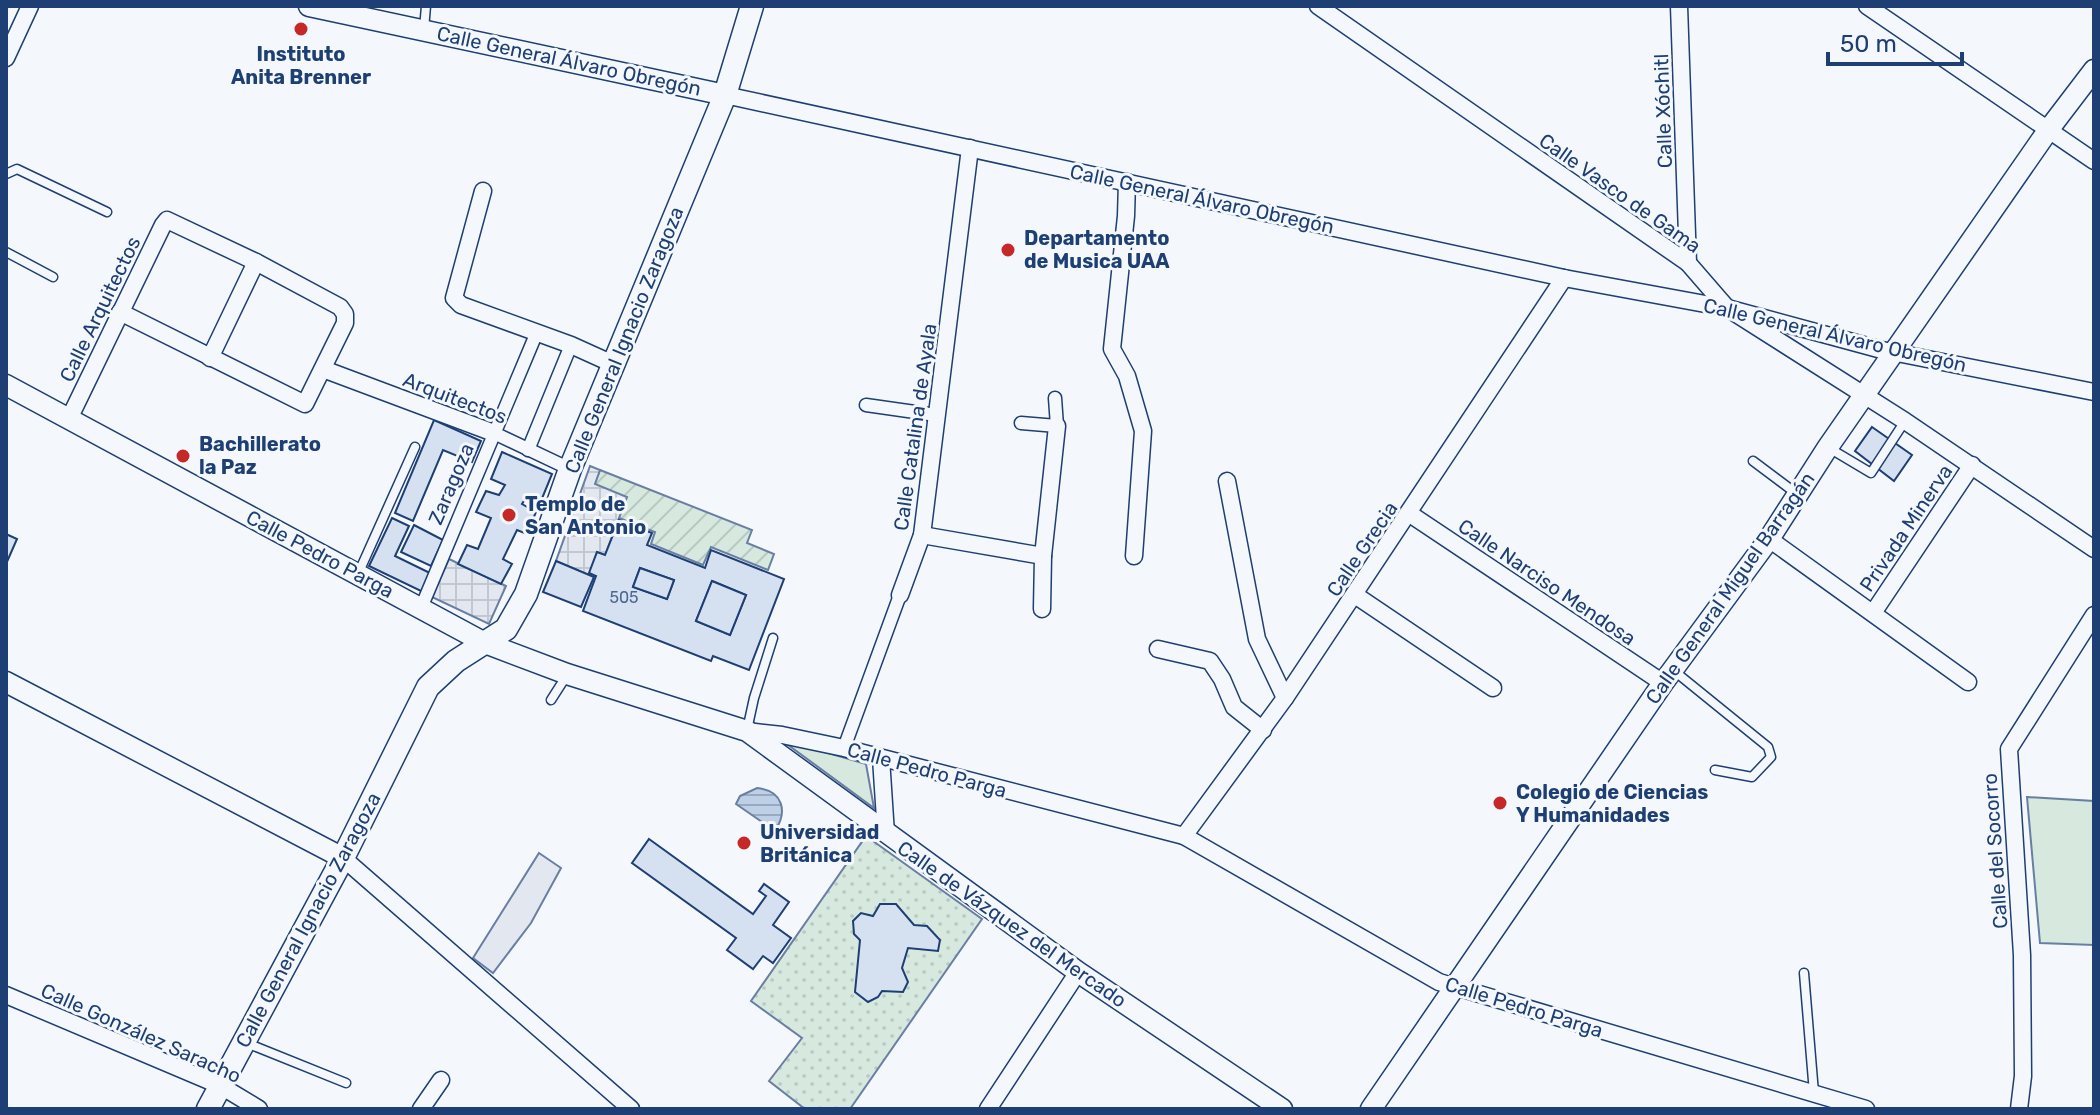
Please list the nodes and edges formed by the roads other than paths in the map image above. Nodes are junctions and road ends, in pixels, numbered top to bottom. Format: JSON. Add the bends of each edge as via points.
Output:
{"nodes":[{"id":1,"x":30,"y":6,"type":"edge"},
{"id":2,"x":309,"y":6,"type":"edge"},
{"id":3,"x":426,"y":6,"type":"edge"},
{"id":4,"x":752,"y":6,"type":"edge"},
{"id":5,"x":1318,"y":6,"type":"edge"},
{"id":6,"x":1679,"y":6,"type":"edge"},
{"id":7,"x":1867,"y":6,"type":"edge"},
{"id":8,"x":335,"y":9,"type":"edge"},
{"id":9,"x":424,"y":30,"type":"junction"},
{"id":10,"x":6,"y":58,"type":"edge"},
{"id":11,"x":2094,"y":70,"type":"edge"},
{"id":12,"x":725,"y":95,"type":"junction"},
{"id":13,"x":2049,"y":129,"type":"junction"},
{"id":14,"x":970,"y":148,"type":"junction"},
{"id":15,"x":2094,"y":161,"type":"edge"},
{"id":16,"x":6,"y":174,"type":"edge"},
{"id":17,"x":1127,"y":182,"type":"junction"},
{"id":18,"x":483,"y":191,"type":"dead end"},
{"id":19,"x":107,"y":212,"type":"dead end"},
{"id":20,"x":6,"y":252,"type":"edge"},
{"id":21,"x":256,"y":262,"type":"junction"},
{"id":22,"x":1688,"y":263,"type":"junction"},
{"id":23,"x":53,"y":277,"type":"dead end"},
{"id":24,"x":1564,"y":278,"type":"junction"},
{"id":25,"x":1727,"y":308,"type":"junction"},
{"id":26,"x":120,"y":312,"type":"junction"},
{"id":27,"x":537,"y":332,"type":"junction"},
{"id":28,"x":571,"y":345,"type":"junction"},
{"id":29,"x":1896,"y":351,"type":"junction"},
{"id":30,"x":210,"y":358,"type":"junction"},
{"id":31,"x":613,"y":364,"type":"junction"},
{"id":32,"x":323,"y":369,"type":"junction"},
{"id":33,"x":6,"y":385,"type":"edge"},
{"id":34,"x":2094,"y":392,"type":"edge"},
{"id":35,"x":1865,"y":395,"type":"junction"},
{"id":36,"x":1055,"y":398,"type":"dead end"},
{"id":37,"x":866,"y":405,"type":"dead end"},
{"id":38,"x":936,"y":415,"type":"junction"},
{"id":39,"x":69,"y":419,"type":"junction"},
{"id":40,"x":1905,"y":421,"type":"junction"},
{"id":41,"x":1021,"y":423,"type":"dead end"},
{"id":42,"x":1057,"y":426,"type":"junction"},
{"id":43,"x":494,"y":433,"type":"junction"},
{"id":44,"x":415,"y":447,"type":"dead end"},
{"id":45,"x":1828,"y":447,"type":"junction"},
{"id":46,"x":528,"y":450,"type":"junction"},
{"id":47,"x":1753,"y":461,"type":"dead end"},
{"id":48,"x":1972,"y":465,"type":"junction"},
{"id":49,"x":570,"y":469,"type":"junction"},
{"id":50,"x":1227,"y":481,"type":"dead end"},
{"id":51,"x":1798,"y":495,"type":"junction"},
{"id":52,"x":1410,"y":514,"type":"junction"},
{"id":53,"x":922,"y":535,"type":"junction"},
{"id":54,"x":1769,"y":539,"type":"junction"},
{"id":55,"x":2094,"y":549,"type":"edge"},
{"id":56,"x":1043,"y":556,"type":"junction"},
{"id":57,"x":1134,"y":556,"type":"dead end"},
{"id":58,"x":358,"y":574,"type":"junction"},
{"id":59,"x":900,"y":595,"type":"joint"},
{"id":60,"x":1355,"y":595,"type":"junction"},
{"id":61,"x":421,"y":608,"type":"junction"},
{"id":62,"x":1042,"y":609,"type":"dead end"},
{"id":63,"x":1873,"y":613,"type":"junction"},
{"id":64,"x":2094,"y":615,"type":"edge"},
{"id":65,"x":773,"y":638,"type":"dead end"},
{"id":66,"x":485,"y":643,"type":"junction"},
{"id":67,"x":1158,"y":649,"type":"dead end"},
{"id":68,"x":567,"y":674,"type":"junction"},
{"id":69,"x":1668,"y":676,"type":"junction"},
{"id":70,"x":6,"y":682,"type":"edge"},
{"id":71,"x":1968,"y":682,"type":"dead end"},
{"id":72,"x":1493,"y":688,"type":"dead end"},
{"id":73,"x":1285,"y":698,"type":"junction"},
{"id":74,"x":551,"y":700,"type":"dead end"},
{"id":75,"x":1263,"y":730,"type":"junction"},
{"id":76,"x":747,"y":731,"type":"junction"},
{"id":77,"x":844,"y":748,"type":"junction"},
{"id":78,"x":881,"y":758,"type":"junction"},
{"id":79,"x":1715,"y":770,"type":"dead end"},
{"id":80,"x":886,"y":834,"type":"junction"},
{"id":81,"x":1184,"y":836,"type":"junction"},
{"id":82,"x":343,"y":858,"type":"junction"},
{"id":83,"x":1078,"y":972,"type":"junction"},
{"id":84,"x":1804,"y":973,"type":"dead end"},
{"id":85,"x":1456,"y":986,"type":"junction"},
{"id":86,"x":6,"y":995,"type":"edge"},
{"id":87,"x":243,"y":1042,"type":"junction"},
{"id":88,"x":441,"y":1080,"type":"dead end"},
{"id":89,"x":346,"y":1083,"type":"dead end"},
{"id":90,"x":221,"y":1086,"type":"junction"},
{"id":91,"x":1814,"y":1093,"type":"junction"},
{"id":92,"x":625,"y":1107,"type":"edge"},
{"id":93,"x":208,"y":1109,"type":"edge"},
{"id":94,"x":259,"y":1109,"type":"edge"},
{"id":95,"x":421,"y":1109,"type":"edge"},
{"id":96,"x":988,"y":1109,"type":"edge"},
{"id":97,"x":1282,"y":1109,"type":"edge"},
{"id":98,"x":1371,"y":1109,"type":"edge"},
{"id":99,"x":1866,"y":1109,"type":"edge"},
{"id":100,"x":2019,"y":1109,"type":"edge"}],
"edges":[{"from":1,"to":10,"type":"street"},
{"from":2,"to":8,"type":"street","name":"Calle General Álvaro Obregón"},
{"from":3,"to":9,"type":"lane"},
{"from":4,"to":12,"type":"main road","name":"Calle General Ignacio Zaragoza"},
{"from":5,"to":22,"type":"street","name":"Calle Vasco de Gama"},
{"from":6,"to":22,"type":"street","name":"Calle Xóchitl"},
{"from":7,"to":13,"type":"street"},
{"from":8,"to":9,"type":"street","name":"Calle General Álvaro Obregón","via":[[390,16]]},
{"from":9,"to":12,"type":"street","name":"Calle General Álvaro Obregón"},
{"from":11,"to":13,"type":"street","name":"Calle General Miguel Barragán"},
{"from":12,"to":14,"type":"street","name":"Calle General Álvaro Obregón"},
{"from":12,"to":31,"type":"main road","name":"Calle General Ignacio Zaragoza"},
{"from":13,"to":15,"type":"street"},
{"from":13,"to":29,"type":"street","name":"Calle General Miguel Barragán"},
{"from":14,"to":17,"type":"street","name":"Calle General Álvaro Obregón"},
{"from":14,"to":38,"type":"street","name":"Calle Catalina de Ayala"},
{"from":16,"to":19,"type":"lane","via":[[17,169]]},
{"from":17,"to":24,"type":"street","name":"Calle General Álvaro Obregón"},
{"from":17,"to":57,"type":"street","via":[[1112,349],[1127,376],[1143,431]]},
{"from":18,"to":27,"type":"street","via":[[454,298]]},
{"from":20,"to":23,"type":"lane"},
{"from":21,"to":26,"type":"street","name":"Calle Arquitectos","via":[[167,220]]},
{"from":21,"to":30,"type":"street"},
{"from":21,"to":32,"type":"street","name":"Calle Arquitectos","via":[[345,314]]},
{"from":22,"to":25,"type":"street","name":"Calle Vasco de Gama"},
{"from":24,"to":25,"type":"street","name":"Calle General Álvaro Obregón"},
{"from":24,"to":52,"type":"street","name":"Calle Grecia"},
{"from":25,"to":29,"type":"street","name":"Calle General Álvaro Obregón"},
{"from":25,"to":35,"type":"street","name":"Calle Vasco de Gama"},
{"from":26,"to":30,"type":"street"},
{"from":26,"to":39,"type":"street","name":"Calle Arquitectos"},
{"from":27,"to":28,"type":"street"},
{"from":27,"to":43,"type":"street","name":"Zaragoza"},
{"from":28,"to":31,"type":"street"},
{"from":28,"to":46,"type":"street"},
{"from":29,"to":34,"type":"street","name":"Calle General Álvaro Obregón"},
{"from":29,"to":35,"type":"street","name":"Calle General Miguel Barragán"},
{"from":30,"to":32,"type":"street","via":[[305,404]]},
{"from":31,"to":49,"type":"main road","name":"Calle General Ignacio Zaragoza"},
{"from":32,"to":43,"type":"street","name":"Arquitectos"},
{"from":33,"to":39,"type":"street","name":"Calle Pedro Parga"},
{"from":35,"to":40,"type":"street","name":"Calle Vasco de Gama"},
{"from":35,"to":45,"type":"street","name":"Calle General Miguel Barragán"},
{"from":36,"to":42,"type":"street"},
{"from":37,"to":38,"type":"street"},
{"from":38,"to":53,"type":"street","name":"Calle Catalina de Ayala"},
{"from":39,"to":58,"type":"street","name":"Calle Pedro Parga"},
{"from":40,"to":45,"type":"lane","via":[[1871,473]]},
{"from":40,"to":48,"type":"street","name":"Calle Vasco de Gama"},
{"from":41,"to":42,"type":"street"},
{"from":42,"to":56,"type":"street"},
{"from":43,"to":46,"type":"street","name":"Arquitectos"},
{"from":43,"to":61,"type":"street","name":"Zaragoza"},
{"from":44,"to":58,"type":"lane"},
{"from":45,"to":51,"type":"street","name":"Calle General Miguel Barragán"},
{"from":46,"to":49,"type":"street","name":"Arquitectos"},
{"from":47,"to":51,"type":"lane"},
{"from":48,"to":55,"type":"street","name":"Calle Vasco de Gama"},
{"from":48,"to":63,"type":"street","name":"Privada Minerva"},
{"from":49,"to":66,"type":"main road","name":"Calle General Ignacio Zaragoza","via":[[526,594],[506,629]]},
{"from":50,"to":73,"type":"street","via":[[1257,639]]},
{"from":51,"to":54,"type":"street","name":"Calle General Miguel Barragán"},
{"from":52,"to":60,"type":"street","name":"Calle Grecia"},
{"from":52,"to":69,"type":"street","name":"Calle Narciso Mendosa"},
{"from":53,"to":56,"type":"street"},
{"from":53,"to":59,"type":"street","name":"Calle Catalina de Ayala"},
{"from":54,"to":63,"type":"street","name":"Privada Minerva"},
{"from":54,"to":69,"type":"street","name":"Calle General Miguel Barragán"},
{"from":56,"to":62,"type":"street"},
{"from":58,"to":61,"type":"street","name":"Calle Pedro Parga"},
{"from":59,"to":77,"type":"street","name":"Calle Catalina de Ayala"},
{"from":60,"to":72,"type":"street"},
{"from":60,"to":73,"type":"street","name":"Calle Grecia"},
{"from":61,"to":66,"type":"street","name":"Calle Pedro Parga"},
{"from":63,"to":71,"type":"street","name":"Privada Minerva"},
{"from":64,"to":100,"type":"street","name":"Calle del Socorro","via":[[2009,749],[2022,955]]},
{"from":65,"to":76,"type":"lane"},
{"from":66,"to":68,"type":"street","name":"Calle Pedro Parga"},
{"from":66,"to":82,"type":"main road","name":"Calle General Ignacio Zaragoza","via":[[428,687]]},
{"from":67,"to":75,"type":"street","via":[[1210,661],[1234,707]]},
{"from":68,"to":74,"type":"lane"},
{"from":68,"to":76,"type":"street","name":"Calle Pedro Parga"},
{"from":69,"to":79,"type":"lane","via":[[1770,752],[1752,777]]},
{"from":69,"to":85,"type":"street","name":"Calle General Miguel Barragán"},
{"from":70,"to":82,"type":"street"},
{"from":73,"to":75,"type":"street","name":"Calle Grecia"},
{"from":75,"to":81,"type":"street","name":"Calle Grecia"},
{"from":76,"to":77,"type":"street","name":"Calle Pedro Parga"},
{"from":76,"to":80,"type":"street","name":"Calle de Vázquez del Mercado"},
{"from":77,"to":78,"type":"street","name":"Calle Pedro Parga"},
{"from":78,"to":80,"type":"street"},
{"from":78,"to":81,"type":"street","name":"Calle Pedro Parga"},
{"from":80,"to":83,"type":"street","name":"Calle de Vázquez del Mercado"},
{"from":81,"to":85,"type":"street","name":"Calle Pedro Parga","via":[[1439,982]]},
{"from":82,"to":87,"type":"main road","name":"Calle General Ignacio Zaragoza"},
{"from":82,"to":92,"type":"street"},
{"from":83,"to":96,"type":"street"},
{"from":83,"to":97,"type":"street","name":"Calle de Vázquez del Mercado"},
{"from":84,"to":91,"type":"lane"},
{"from":85,"to":91,"type":"street","name":"Calle Pedro Parga"},
{"from":85,"to":98,"type":"street","name":"Calle General Miguel Barragán"},
{"from":86,"to":90,"type":"street","name":"Calle González Saracho"},
{"from":87,"to":89,"type":"lane"},
{"from":87,"to":90,"type":"main road","name":"Calle General Ignacio Zaragoza"},
{"from":88,"to":95,"type":"street"},
{"from":90,"to":93,"type":"main road","name":"Calle General Ignacio Zaragoza"},
{"from":90,"to":94,"type":"street","name":"Calle González Saracho"},
{"from":91,"to":99,"type":"street","name":"Calle Pedro Parga"}]}
